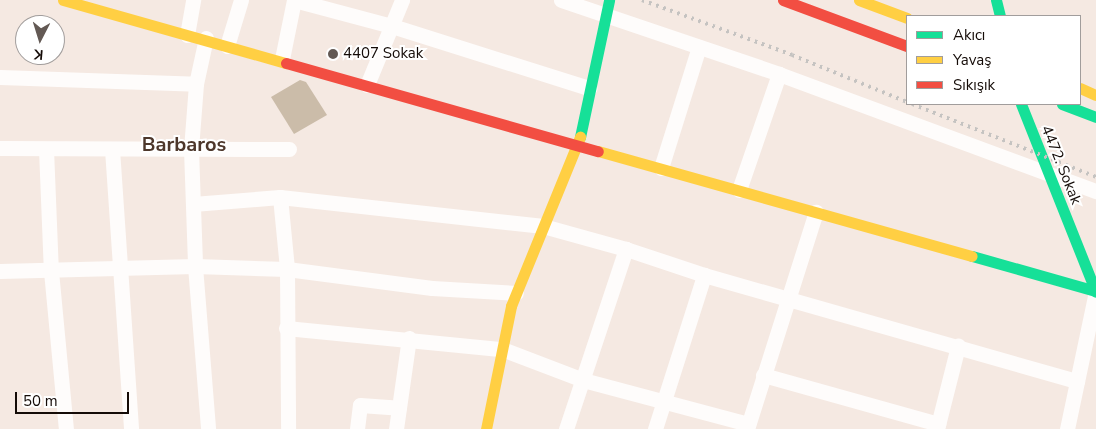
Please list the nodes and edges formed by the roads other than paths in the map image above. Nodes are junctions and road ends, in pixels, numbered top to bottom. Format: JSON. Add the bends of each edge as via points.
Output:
{"nodes":[{"id":1,"x":193,"y":0,"type":"edge"},
{"id":2,"x":241,"y":0,"type":"edge"},
{"id":3,"x":294,"y":0,"type":"edge"},
{"id":4,"x":402,"y":0,"type":"edge"},
{"id":5,"x":561,"y":0,"type":"edge"},
{"id":6,"x":783,"y":0,"type":"edge"},
{"id":7,"x":859,"y":0,"type":"edge"},
{"id":8,"x":996,"y":0,"type":"edge"},
{"id":9,"x":68,"y":1,"type":"edge"},
{"id":10,"x":104,"y":5,"type":"edge"},
{"id":11,"x":605,"y":5,"type":"edge"},
{"id":12,"x":1000,"y":15,"type":"edge"},
{"id":13,"x":906,"y":18,"type":"edge"},
{"id":14,"x":392,"y":26,"type":"junction"},
{"id":15,"x":187,"y":34,"type":"junction"},
{"id":16,"x":206,"y":38,"type":"junction"},
{"id":17,"x":227,"y":46,"type":"junction"},
{"id":18,"x":699,"y":46,"type":"junction"},
{"id":19,"x":906,"y":46,"type":"edge"},
{"id":20,"x":282,"y":59,"type":"junction"},
{"id":21,"x":779,"y":74,"type":"junction"},
{"id":22,"x":0,"y":77,"type":"edge"},
{"id":23,"x":196,"y":84,"type":"junction"},
{"id":24,"x":367,"y":85,"type":"junction"},
{"id":25,"x":589,"y":88,"type":"junction"},
{"id":26,"x":1081,"y":88,"type":"edge"},
{"id":27,"x":1096,"y":95,"type":"edge"},
{"id":28,"x":1021,"y":105,"type":"edge"},
{"id":29,"x":1065,"y":105,"type":"edge"},
{"id":30,"x":1096,"y":117,"type":"edge"},
{"id":31,"x":578,"y":144,"type":"junction"},
{"id":32,"x":0,"y":148,"type":"edge"},
{"id":33,"x":46,"y":149,"type":"junction"},
{"id":34,"x":112,"y":149,"type":"junction"},
{"id":35,"x":191,"y":149,"type":"junction"},
{"id":36,"x":289,"y":149,"type":"dead end"},
{"id":37,"x":661,"y":168,"type":"junction"},
{"id":38,"x":1047,"y":172,"type":"junction"},
{"id":39,"x":739,"y":190,"type":"junction"},
{"id":40,"x":1096,"y":191,"type":"edge"},
{"id":41,"x":280,"y":197,"type":"junction"},
{"id":42,"x":193,"y":204,"type":"junction"},
{"id":43,"x":816,"y":212,"type":"junction"},
{"id":44,"x":543,"y":226,"type":"junction"},
{"id":45,"x":626,"y":249,"type":"junction"},
{"id":46,"x":195,"y":266,"type":"junction"},
{"id":47,"x":287,"y":269,"type":"junction"},
{"id":48,"x":121,"y":270,"type":"junction"},
{"id":49,"x":0,"y":271,"type":"edge"},
{"id":50,"x":51,"y":272,"type":"junction"},
{"id":51,"x":704,"y":276,"type":"junction"},
{"id":52,"x":1096,"y":291,"type":"edge"},
{"id":53,"x":516,"y":293,"type":"junction"},
{"id":54,"x":787,"y":298,"type":"junction"},
{"id":55,"x":286,"y":328,"type":"junction"},
{"id":56,"x":409,"y":338,"type":"junction"},
{"id":57,"x":958,"y":346,"type":"junction"},
{"id":58,"x":502,"y":349,"type":"junction"},
{"id":59,"x":763,"y":375,"type":"junction"},
{"id":60,"x":583,"y":380,"type":"junction"},
{"id":61,"x":1077,"y":381,"type":"junction"},
{"id":62,"x":662,"y":401,"type":"junction"},
{"id":63,"x":399,"y":408,"type":"junction"},
{"id":64,"x":937,"y":426,"type":"edge"},
{"id":65,"x":747,"y":427,"type":"edge"},
{"id":66,"x":66,"y":429,"type":"edge"},
{"id":67,"x":131,"y":429,"type":"edge"},
{"id":68,"x":208,"y":429,"type":"edge"},
{"id":69,"x":288,"y":429,"type":"edge"},
{"id":70,"x":357,"y":429,"type":"edge"},
{"id":71,"x":396,"y":429,"type":"edge"},
{"id":72,"x":486,"y":429,"type":"edge"},
{"id":73,"x":566,"y":429,"type":"edge"},
{"id":74,"x":655,"y":429,"type":"edge"},
{"id":75,"x":1067,"y":429,"type":"edge"}],
"edges":[{"from":1,"to":15,"type":"street"},
{"from":2,"to":17,"type":"street"},
{"from":3,"to":14,"type":"street"},
{"from":3,"to":20,"type":"street"},
{"from":4,"to":14,"type":"street"},
{"from":5,"to":11,"type":"street"},
{"from":6,"to":19,"type":"street"},
{"from":7,"to":13,"type":"street"},
{"from":8,"to":12,"type":"street"},
{"from":9,"to":10,"type":"street"},
{"from":10,"to":15,"type":"street"},
{"from":11,"to":18,"type":"street"},
{"from":11,"to":25,"type":"street"},
{"from":14,"to":24,"type":"street"},
{"from":14,"to":25,"type":"street"},
{"from":15,"to":16,"type":"street"},
{"from":16,"to":17,"type":"street"},
{"from":16,"to":23,"type":"street"},
{"from":17,"to":20,"type":"street"},
{"from":18,"to":21,"type":"street"},
{"from":18,"to":37,"type":"street"},
{"from":20,"to":24,"type":"street"},
{"from":21,"to":38,"type":"street"},
{"from":21,"to":39,"type":"street"},
{"from":22,"to":23,"type":"street"},
{"from":23,"to":35,"type":"street"},
{"from":24,"to":31,"type":"street"},
{"from":25,"to":31,"type":"street"},
{"from":26,"to":27,"type":"street"},
{"from":28,"to":38,"type":"street","name":"4472. Sokak"},
{"from":29,"to":30,"type":"street"},
{"from":31,"to":37,"type":"street"},
{"from":31,"to":44,"type":"street"},
{"from":32,"to":33,"type":"street"},
{"from":33,"to":34,"type":"street"},
{"from":33,"to":50,"type":"street"},
{"from":34,"to":35,"type":"street"},
{"from":34,"to":48,"type":"street"},
{"from":35,"to":36,"type":"street"},
{"from":35,"to":42,"type":"street"},
{"from":37,"to":39,"type":"street"},
{"from":38,"to":40,"type":"street"},
{"from":38,"to":52,"type":"street","name":"4472. Sokak"},
{"from":39,"to":43,"type":"street"},
{"from":41,"to":42,"type":"street"},
{"from":41,"to":44,"type":"street"},
{"from":41,"to":47,"type":"street"},
{"from":42,"to":46,"type":"street"},
{"from":43,"to":52,"type":"street"},
{"from":43,"to":54,"type":"street"},
{"from":44,"to":45,"type":"street"},
{"from":44,"to":53,"type":"street"},
{"from":45,"to":51,"type":"street"},
{"from":45,"to":60,"type":"street"},
{"from":46,"to":47,"type":"street"},
{"from":46,"to":48,"type":"street"},
{"from":46,"to":68,"type":"street"},
{"from":47,"to":53,"type":"street","via":[[432,288]]},
{"from":47,"to":55,"type":"street"},
{"from":48,"to":50,"type":"street"},
{"from":48,"to":67,"type":"street"},
{"from":49,"to":50,"type":"street"},
{"from":50,"to":66,"type":"street"},
{"from":51,"to":54,"type":"street"},
{"from":51,"to":62,"type":"street"},
{"from":52,"to":61,"type":"street"},
{"from":53,"to":58,"type":"street"},
{"from":54,"to":57,"type":"street"},
{"from":54,"to":59,"type":"street"},
{"from":55,"to":56,"type":"street"},
{"from":55,"to":69,"type":"street"},
{"from":56,"to":58,"type":"street"},
{"from":56,"to":63,"type":"street"},
{"from":57,"to":61,"type":"street"},
{"from":57,"to":64,"type":"street"},
{"from":58,"to":60,"type":"street"},
{"from":58,"to":72,"type":"street"},
{"from":59,"to":64,"type":"street"},
{"from":59,"to":65,"type":"street"},
{"from":60,"to":62,"type":"street"},
{"from":60,"to":73,"type":"street"},
{"from":61,"to":75,"type":"street"},
{"from":62,"to":65,"type":"street"},
{"from":62,"to":74,"type":"street"},
{"from":63,"to":70,"type":"street","via":[[360,405]]},
{"from":63,"to":71,"type":"street"}]}
